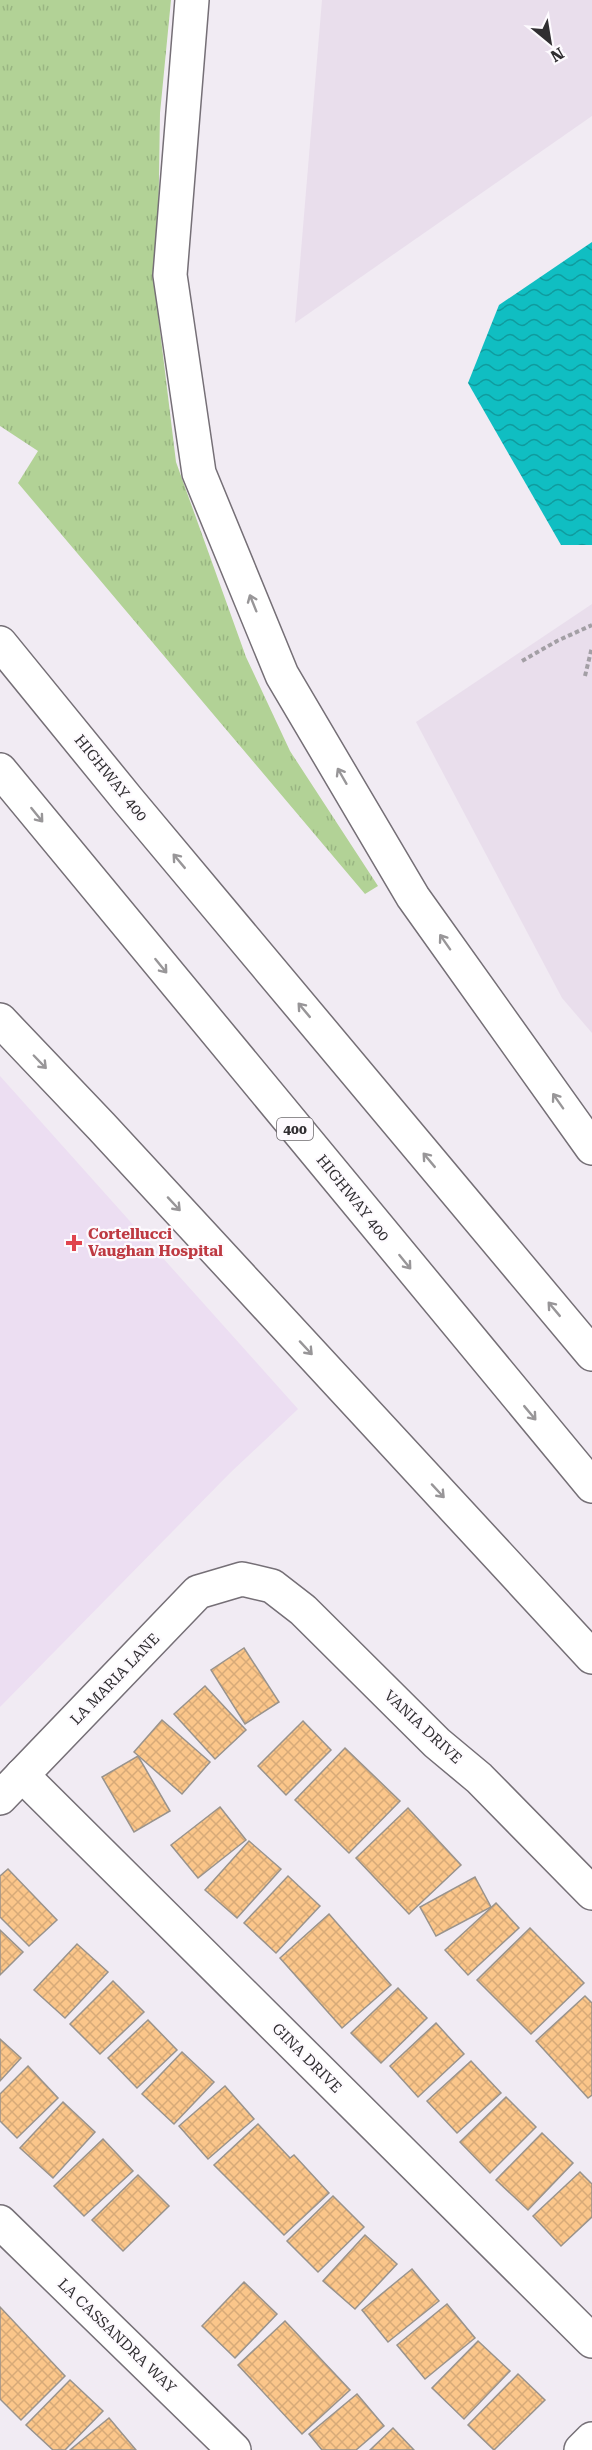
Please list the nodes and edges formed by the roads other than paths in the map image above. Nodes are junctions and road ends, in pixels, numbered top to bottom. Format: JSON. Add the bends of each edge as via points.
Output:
{"nodes":[{"id":1,"x":192,"y":0,"type":"edge"},
{"id":2,"x":0,"y":643,"type":"edge"},
{"id":3,"x":0,"y":770,"type":"edge"},
{"id":4,"x":0,"y":1020,"type":"edge"},
{"id":5,"x":592,"y":1149,"type":"edge"},
{"id":6,"x":592,"y":1354,"type":"edge"},
{"id":7,"x":592,"y":1486,"type":"edge"},
{"id":8,"x":242,"y":1579,"type":"joint"},
{"id":9,"x":592,"y":1657,"type":"edge"},
{"id":10,"x":11,"y":1786,"type":"edge"},
{"id":11,"x":592,"y":1893,"type":"edge"},
{"id":12,"x":0,"y":2222,"type":"edge"},
{"id":13,"x":592,"y":2341,"type":"edge"},
{"id":14,"x":592,"y":2439,"type":"edge"},
{"id":15,"x":234,"y":2450,"type":"edge"},
{"id":16,"x":581,"y":2450,"type":"edge"}],
"edges":[{"from":5,"to":1,"type":"main road","one_way":true,"via":[[413,897],[282,675],[199,473],[170,275]]},
{"from":6,"to":2,"type":"main road","name":"HIGHWAY 400","one_way":true},
{"from":3,"to":7,"type":"main road","name":"HIGHWAY 400","number":"400","one_way":true},
{"from":4,"to":9,"type":"main road","one_way":true},
{"from":8,"to":10,"type":"main road","name":"LA MARIA LANE","via":[[198,1592]]},
{"from":8,"to":11,"type":"main road","name":"VANIA DRIVE","via":[[272,1586],[303,1610],[437,1743],[479,1778]]},
{"from":10,"to":13,"type":"main road","name":"GINA DRIVE"},
{"from":12,"to":15,"type":"main road","name":"LA CASSANDRA WAY"},
{"from":14,"to":16,"type":"main road"}]}
